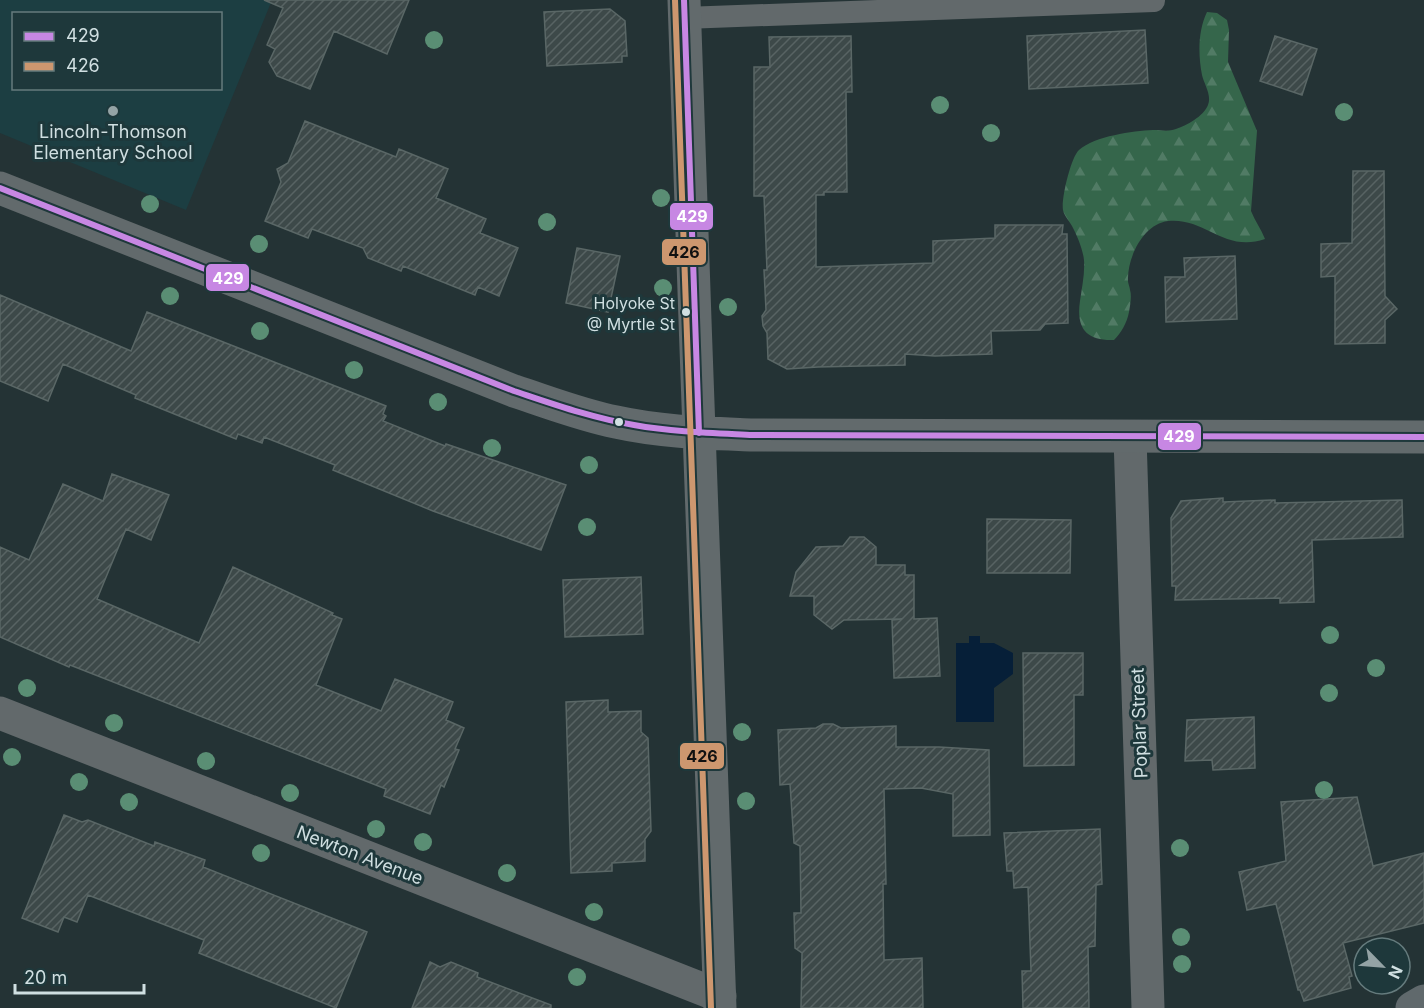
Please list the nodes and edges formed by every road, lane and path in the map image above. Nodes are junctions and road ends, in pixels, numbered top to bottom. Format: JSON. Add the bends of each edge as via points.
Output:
{"nodes":[{"id":1,"x":1154,"y":1,"type":"edge"},
{"id":2,"x":684,"y":9,"type":"edge"},
{"id":3,"x":0,"y":188,"type":"edge"},
{"id":4,"x":699,"y":433,"type":"junction"},
{"id":5,"x":1131,"y":437,"type":"junction"},
{"id":6,"x":1424,"y":437,"type":"edge"},
{"id":7,"x":0,"y":713,"type":"edge"},
{"id":8,"x":1424,"y":1001,"type":"edge"},
{"id":9,"x":720,"y":1002,"type":"edge"},
{"id":10,"x":1148,"y":1008,"type":"edge"},
{"id":11,"x":1412,"y":1008,"type":"edge"}],
"edges":[{"from":1,"to":2,"type":"lane"},
{"from":2,"to":4,"type":"main road"},
{"from":3,"to":4,"type":"main road","via":[[541,400],[616,422]]},
{"from":4,"to":5,"type":"main road"},
{"from":4,"to":9,"type":"main road"},
{"from":5,"to":6,"type":"main road"},
{"from":5,"to":10,"type":"street","name":"Poplar Street"},
{"from":7,"to":9,"type":"street","name":"Newton Avenue"},
{"from":8,"to":11,"type":"main road"}]}
